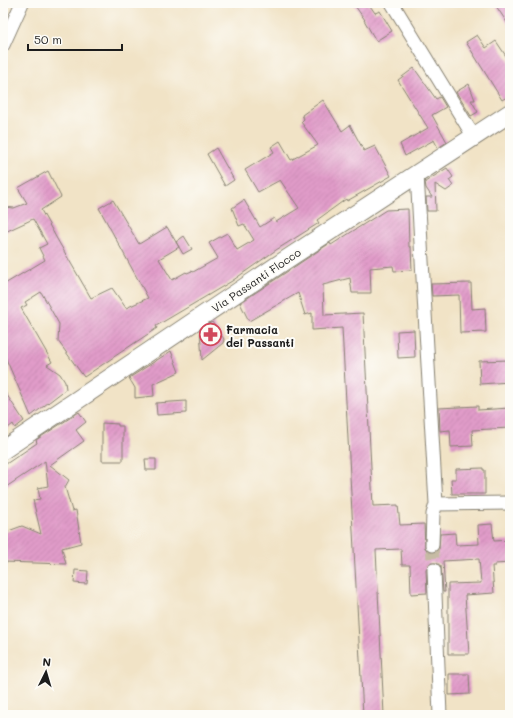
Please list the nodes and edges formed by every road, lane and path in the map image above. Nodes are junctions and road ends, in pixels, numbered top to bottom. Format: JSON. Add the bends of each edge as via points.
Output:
{"nodes":[{"id":1,"x":22,"y":3,"type":"edge"},
{"id":2,"x":392,"y":3,"type":"edge"},
{"id":3,"x":3,"y":45,"type":"edge"},
{"id":4,"x":510,"y":113,"type":"edge"},
{"id":5,"x":474,"y":137,"type":"junction"},
{"id":6,"x":417,"y":174,"type":"junction"},
{"id":7,"x":3,"y":450,"type":"edge"},
{"id":8,"x":510,"y":503,"type":"edge"},
{"id":9,"x":436,"y":504,"type":"junction"},
{"id":10,"x":432,"y":545,"type":"tunnel mouth"},
{"id":11,"x":434,"y":570,"type":"tunnel mouth"},
{"id":12,"x":440,"y":715,"type":"edge"}],
"edges":[{"from":1,"to":3,"type":"street"},
{"from":2,"to":5,"type":"street"},
{"from":4,"to":5,"type":"main road","name":"Via Passanti Flocco"},
{"from":5,"to":6,"type":"main road","name":"Via Passanti Flocco"},
{"from":6,"to":7,"type":"main road","name":"Via Passanti Flocco"},
{"from":6,"to":9,"type":"street"},
{"from":8,"to":9,"type":"street"},
{"from":9,"to":10,"type":"street","via":[[433,514]]},
{"from":11,"to":12,"type":"street"}]}
